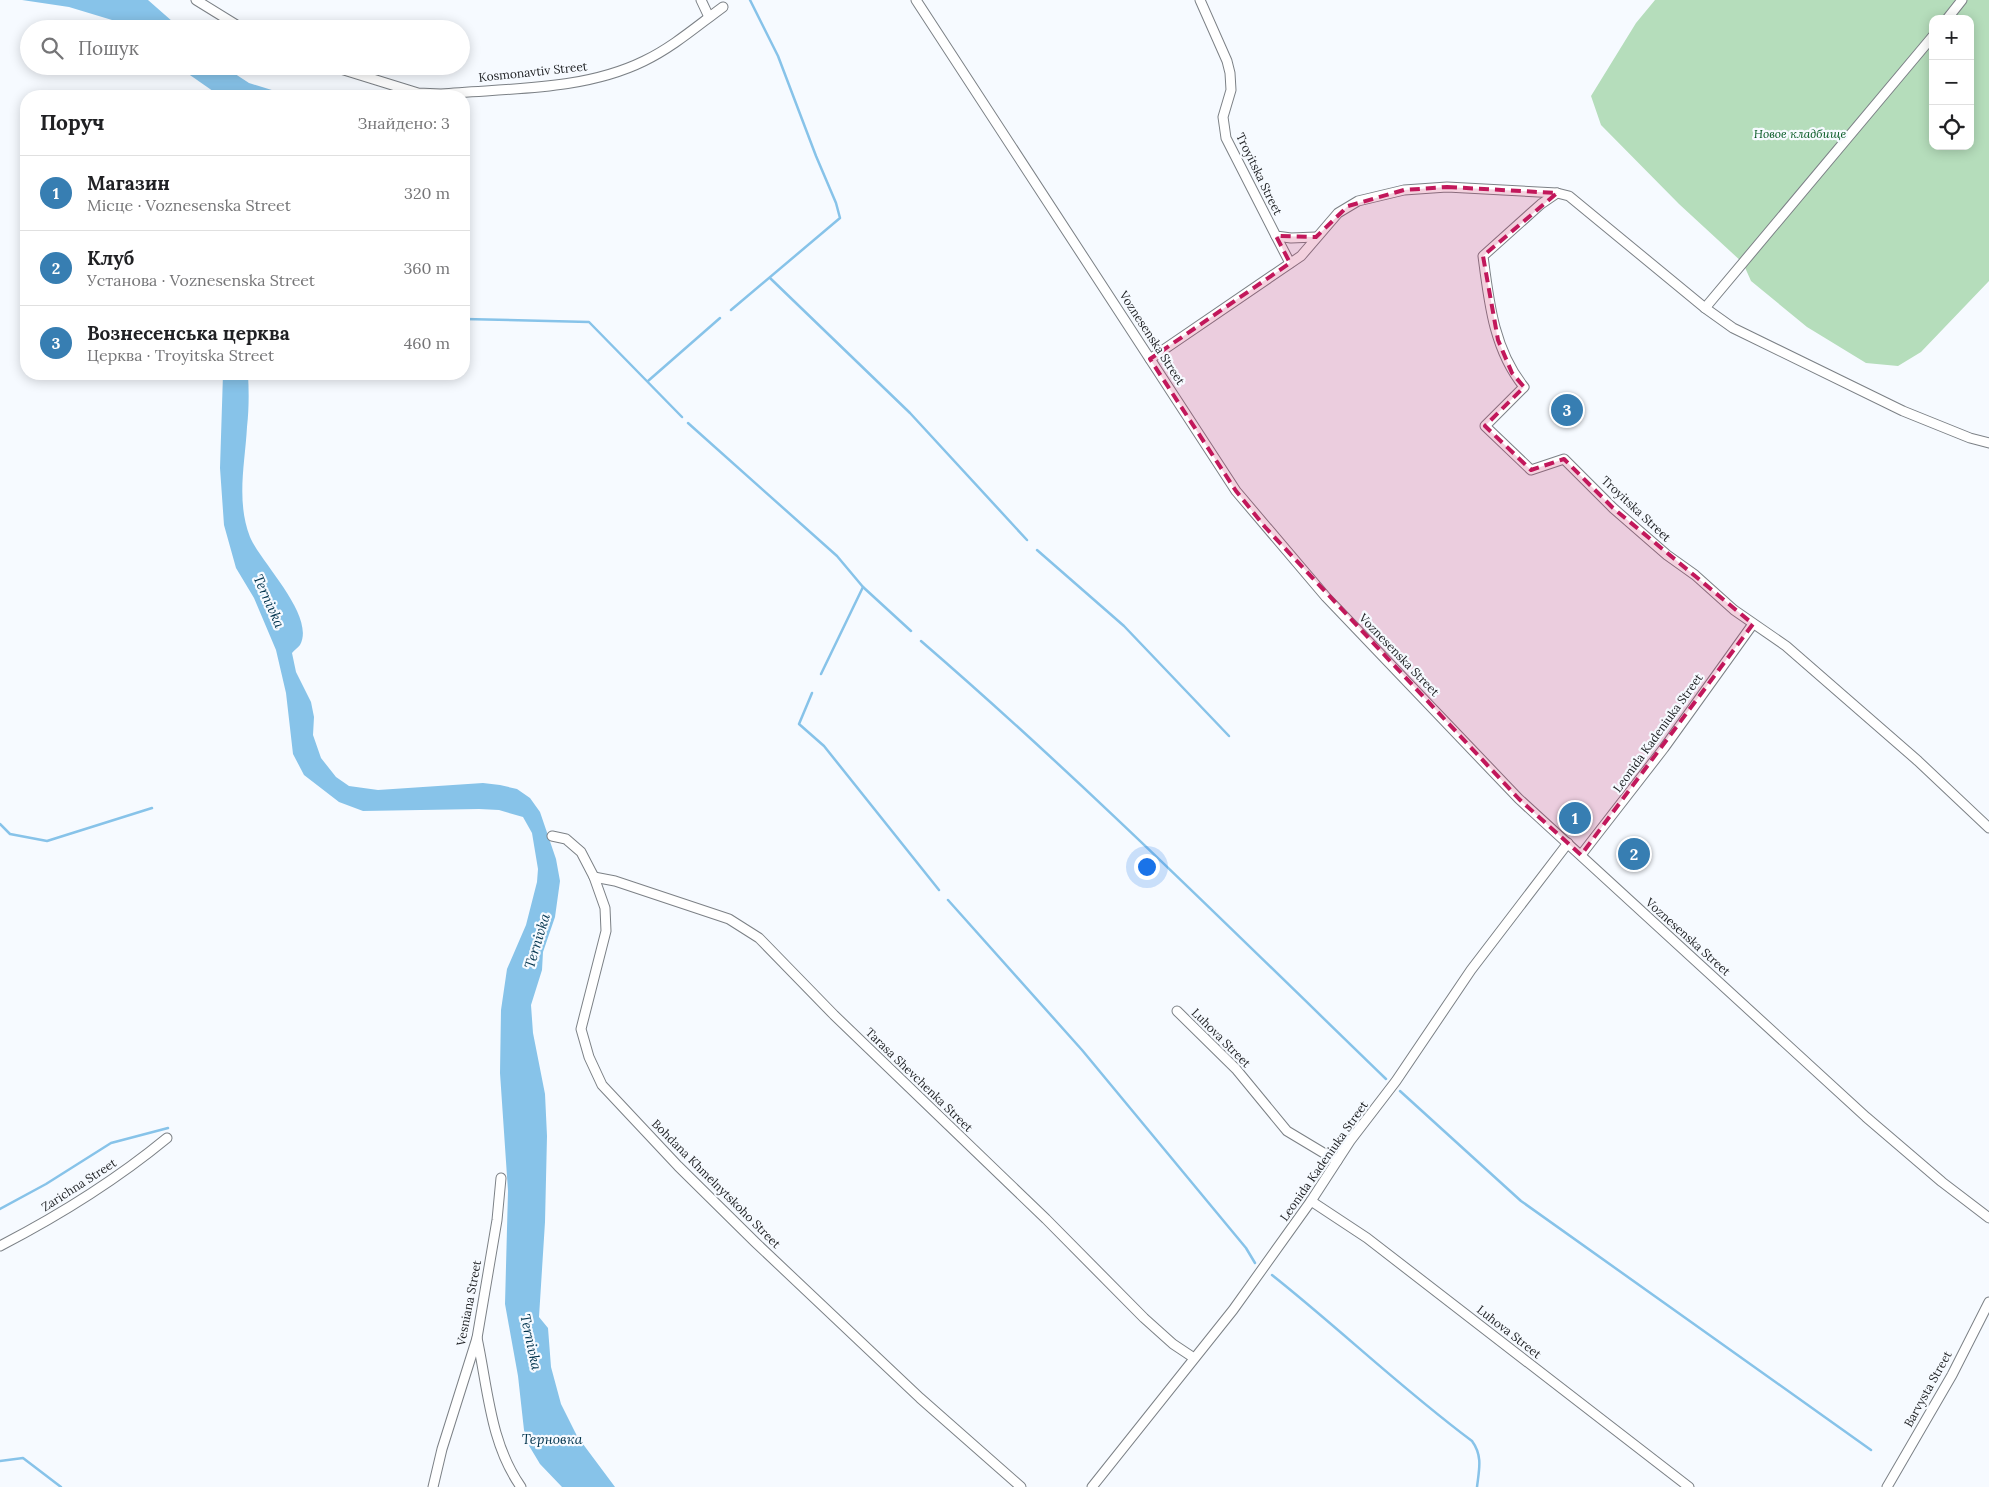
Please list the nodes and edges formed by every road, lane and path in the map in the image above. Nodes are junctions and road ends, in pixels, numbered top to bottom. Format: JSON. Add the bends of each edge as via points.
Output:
{"nodes":[{"id":1,"x":196,"y":0,"type":"edge"},
{"id":2,"x":701,"y":0,"type":"edge"},
{"id":3,"x":916,"y":0,"type":"edge"},
{"id":4,"x":1200,"y":0,"type":"edge"},
{"id":5,"x":1962,"y":0,"type":"edge"},
{"id":6,"x":723,"y":7,"type":"dead end"},
{"id":7,"x":1950,"y":15,"type":"edge"},
{"id":8,"x":709,"y":18,"type":"junction"},
{"id":9,"x":228,"y":20,"type":"edge"},
{"id":10,"x":1929,"y":41,"type":"edge"},
{"id":11,"x":359,"y":75,"type":"edge"},
{"id":12,"x":406,"y":90,"type":"edge"},
{"id":13,"x":470,"y":92,"type":"edge"},
{"id":14,"x":1557,"y":193,"type":"junction"},
{"id":15,"x":1276,"y":236,"type":"junction"},
{"id":16,"x":1316,"y":237,"type":"junction"},
{"id":17,"x":1290,"y":263,"type":"junction"},
{"id":18,"x":1705,"y":308,"type":"junction"},
{"id":19,"x":1150,"y":359,"type":"junction"},
{"id":20,"x":1989,"y":443,"type":"edge"},
{"id":21,"x":1753,"y":624,"type":"junction"},
{"id":22,"x":1989,"y":828,"type":"edge"},
{"id":23,"x":552,"y":836,"type":"dead end"},
{"id":24,"x":1568,"y":844,"type":"junction"},
{"id":25,"x":1581,"y":854,"type":"junction"},
{"id":26,"x":594,"y":877,"type":"junction"},
{"id":27,"x":1177,"y":1012,"type":"dead end"},
{"id":28,"x":167,"y":1138,"type":"dead end"},
{"id":29,"x":1337,"y":1161,"type":"junction"},
{"id":30,"x":501,"y":1178,"type":"dead end"},
{"id":31,"x":1311,"y":1201,"type":"junction"},
{"id":32,"x":1989,"y":1218,"type":"edge"},
{"id":33,"x":0,"y":1246,"type":"edge"},
{"id":34,"x":1989,"y":1302,"type":"edge"},
{"id":35,"x":477,"y":1338,"type":"junction"},
{"id":36,"x":1194,"y":1358,"type":"junction"},
{"id":37,"x":433,"y":1487,"type":"edge"},
{"id":38,"x":521,"y":1487,"type":"edge"},
{"id":39,"x":1021,"y":1487,"type":"edge"},
{"id":40,"x":1092,"y":1487,"type":"edge"},
{"id":41,"x":1689,"y":1487,"type":"edge"},
{"id":42,"x":1887,"y":1487,"type":"edge"}],
"edges":[{"from":1,"to":9,"type":"street"},
{"from":2,"to":8,"type":"street"},
{"from":3,"to":19,"type":"street","name":"Voznesenska Street"},
{"from":4,"to":15,"type":"street","name":"Troyitska Street","via":[[1230,73],[1231,90],[1223,117],[1226,138]]},
{"from":5,"to":7,"type":"street"},
{"from":6,"to":8,"type":"street","name":"Kosmonavtiv Street"},
{"from":8,"to":13,"type":"street","name":"Kosmonavtiv Street","via":[[642,63],[605,75],[551,85]]},
{"from":10,"to":18,"type":"street"},
{"from":11,"to":12,"type":"street","name":"Kosmonavtiv Street"},
{"from":14,"to":16,"type":"street","via":[[1447,187],[1404,190],[1348,206]]},
{"from":14,"to":18,"type":"street","via":[[1569,196]]},
{"from":14,"to":21,"type":"street","name":"Troyitska Street","via":[[1483,256],[1498,340],[1512,373],[1524,387],[1485,426],[1531,470],[1564,459],[1613,508]]},
{"from":15,"to":16,"type":"street"},
{"from":15,"to":17,"type":"street","name":"Troyitska Street"},
{"from":16,"to":17,"type":"street","via":[[1301,256]]},
{"from":17,"to":19,"type":"street"},
{"from":18,"to":20,"type":"street","via":[[1734,328],[1843,383],[1945,429]]},
{"from":19,"to":24,"type":"street","name":"Voznesenska Street","via":[[1236,491],[1265,527],[1326,597],[1519,799]]},
{"from":21,"to":22,"type":"street","name":"Troyitska Street","via":[[1786,646]]},
{"from":21,"to":25,"type":"street","name":"Leonida Kadeniuka Street","via":[[1664,748]]},
{"from":23,"to":26,"type":"street","name":"Bohdana Khmelnytskoho Street","via":[[566,838],[576,846]]},
{"from":24,"to":25,"type":"street","name":"Voznesenska Street"},
{"from":24,"to":29,"type":"street","name":"Leonida Kadeniuka Street","via":[[1471,970],[1396,1082]]},
{"from":25,"to":32,"type":"street","name":"Voznesenska Street","via":[[1866,1117]]},
{"from":26,"to":36,"type":"street","name":"Tarasa Shevchenka Street","via":[[721,916],[759,938],[1144,1318]]},
{"from":26,"to":39,"type":"street","name":"Bohdana Khmelnytskoho Street","via":[[605,908],[606,931],[582,1029],[588,1056],[602,1085],[755,1242],[920,1398]]},
{"from":27,"to":29,"type":"street","name":"Luhova Street","via":[[1236,1070],[1287,1131]]},
{"from":28,"to":33,"type":"street","name":"Zarichna Street","via":[[141,1159],[42,1224]]},
{"from":29,"to":31,"type":"street","name":"Leonida Kadeniuka Street"},
{"from":30,"to":35,"type":"street","name":"Vesniana Street"},
{"from":31,"to":36,"type":"street","name":"Leonida Kadeniuka Street"},
{"from":31,"to":41,"type":"street","name":"Luhova Street","via":[[1367,1238]]},
{"from":34,"to":42,"type":"street","name":"Barvysta Street","via":[[1952,1375]]},
{"from":35,"to":37,"type":"street","name":"Vesniana Street"},
{"from":35,"to":38,"type":"street","via":[[494,1428],[502,1453]]},
{"from":36,"to":40,"type":"street","name":"Leonida Kadeniuka Street"}]}
